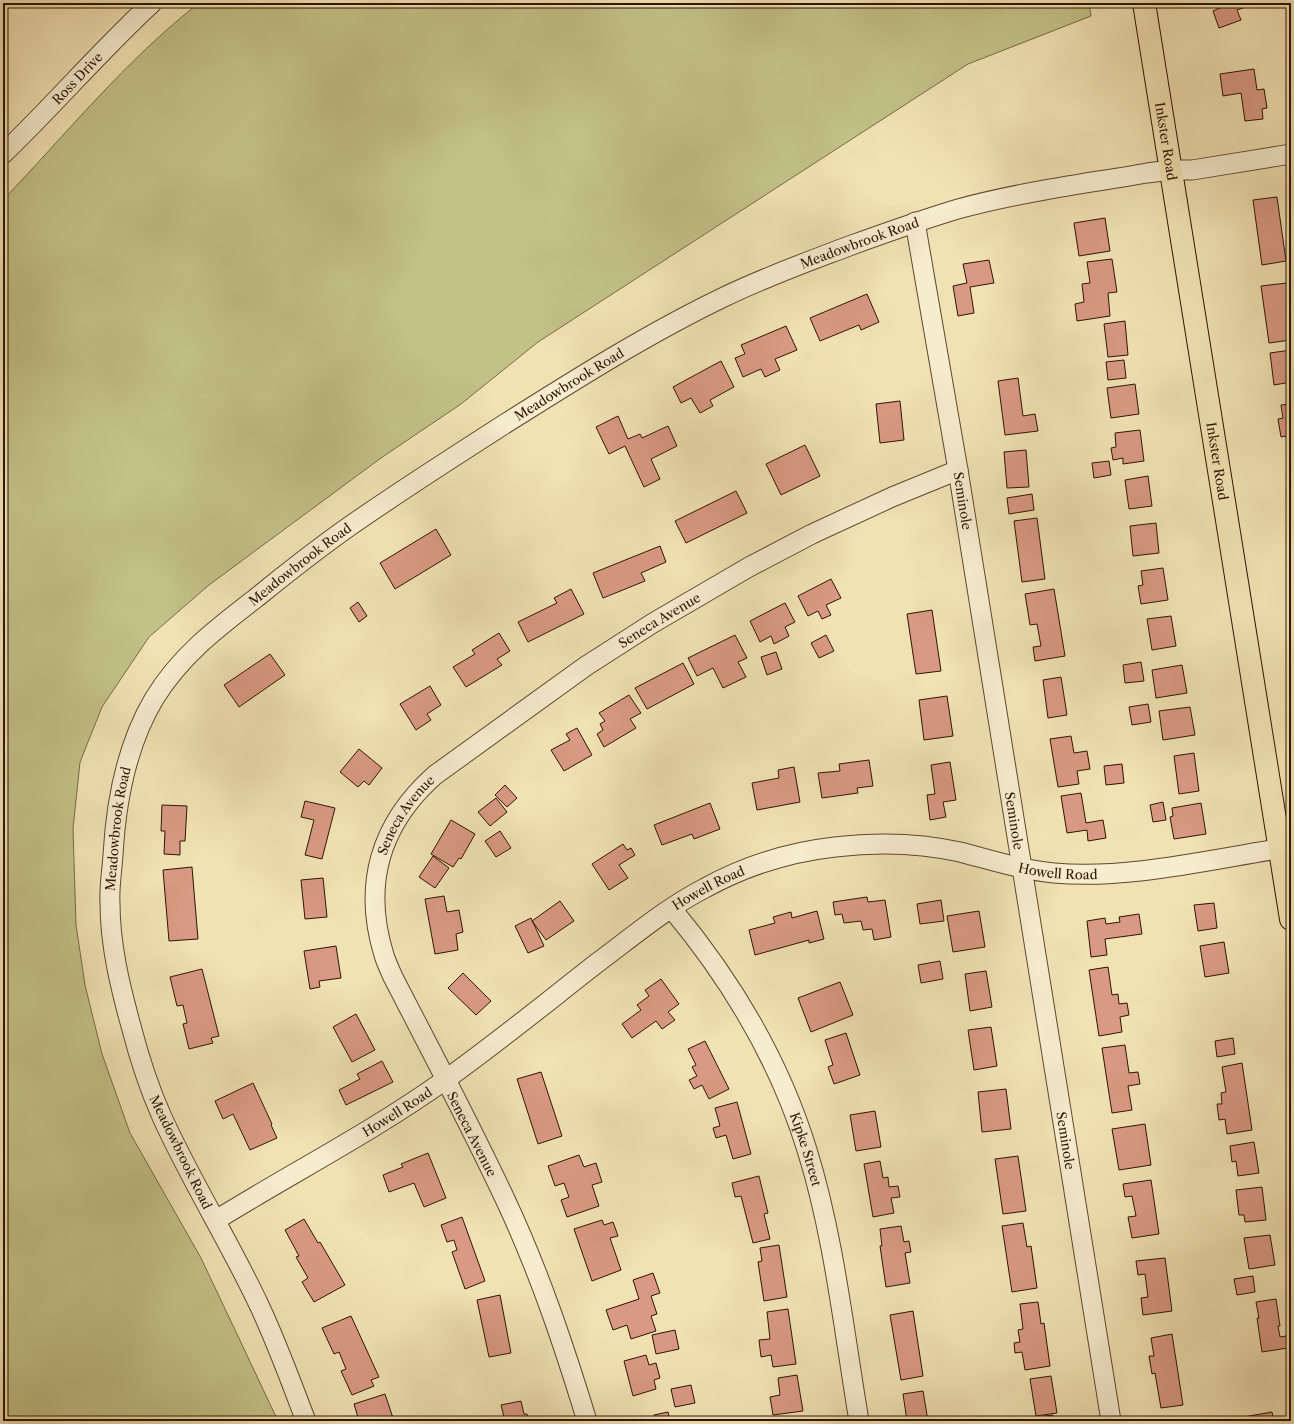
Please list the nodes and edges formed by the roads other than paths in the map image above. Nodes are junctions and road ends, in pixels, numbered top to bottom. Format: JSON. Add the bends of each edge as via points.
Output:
{"nodes":[{"id":1,"x":152,"y":3,"type":"edge"},
{"id":2,"x":1144,"y":3,"type":"edge"},
{"id":3,"x":3,"y":154,"type":"edge"},
{"id":4,"x":1291,"y":154,"type":"edge"},
{"id":5,"x":1171,"y":170,"type":"junction"},
{"id":6,"x":915,"y":222,"type":"junction"},
{"id":7,"x":958,"y":470,"type":"junction"},
{"id":8,"x":1285,"y":848,"type":"edge"},
{"id":9,"x":1021,"y":868,"type":"junction"},
{"id":10,"x":672,"y":909,"type":"junction"},
{"id":11,"x":1291,"y":919,"type":"edge"},
{"id":12,"x":445,"y":1080,"type":"junction"},
{"id":13,"x":216,"y":1220,"type":"junction"},
{"id":14,"x":306,"y":1421,"type":"edge"},
{"id":15,"x":587,"y":1421,"type":"edge"},
{"id":16,"x":859,"y":1421,"type":"edge"},
{"id":17,"x":1111,"y":1421,"type":"edge"}],
"edges":[{"from":1,"to":3,"type":"street","name":"Ross Drive"},
{"from":2,"to":5,"type":"main road","name":"Inkster Road"},
{"from":4,"to":5,"type":"street","name":"Meadowbrook Road","via":[[1192,170]]},
{"from":5,"to":6,"type":"street","name":"Meadowbrook Road","via":[[1003,198]]},
{"from":5,"to":8,"type":"main road","name":"Inkster Road"},
{"from":6,"to":7,"type":"street","name":"Seminole"},
{"from":6,"to":13,"type":"street","name":"Meadowbrook Road","via":[[780,271],[723,297],[654,334],[527,411],[412,483],[310,555],[207,636],[165,682],[139,728],[120,794],[114,829],[110,901],[112,936],[124,1003],[148,1082],[173,1140]]},
{"from":7,"to":9,"type":"street","name":"Seminole"},
{"from":7,"to":12,"type":"street","name":"Seneca Avenue","via":[[812,534],[653,623],[586,666],[442,770],[410,800],[391,829],[380,856],[376,888],[377,925],[384,955],[393,977]]},
{"from":8,"to":9,"type":"street","name":"Howell Road","via":[[1115,873],[1054,873]]},
{"from":8,"to":11,"type":"main road","name":"Inkster Road"},
{"from":9,"to":10,"type":"street","name":"Howell Road","via":[[923,846],[879,844],[835,847],[792,854],[750,867],[702,889]]},
{"from":9,"to":17,"type":"street","name":"Seminole"},
{"from":10,"to":12,"type":"street","name":"Howell Road","via":[[650,923]]},
{"from":10,"to":16,"type":"street","name":"Kipke Street","via":[[742,1004],[769,1053],[796,1117],[808,1150],[831,1250]]},
{"from":12,"to":13,"type":"street","name":"Howell Road","via":[[335,1150]]},
{"from":12,"to":15,"type":"street","name":"Seneca Avenue","via":[[505,1200],[538,1276]]},
{"from":13,"to":14,"type":"street","name":"Meadowbrook Road","via":[[259,1305]]}]}
